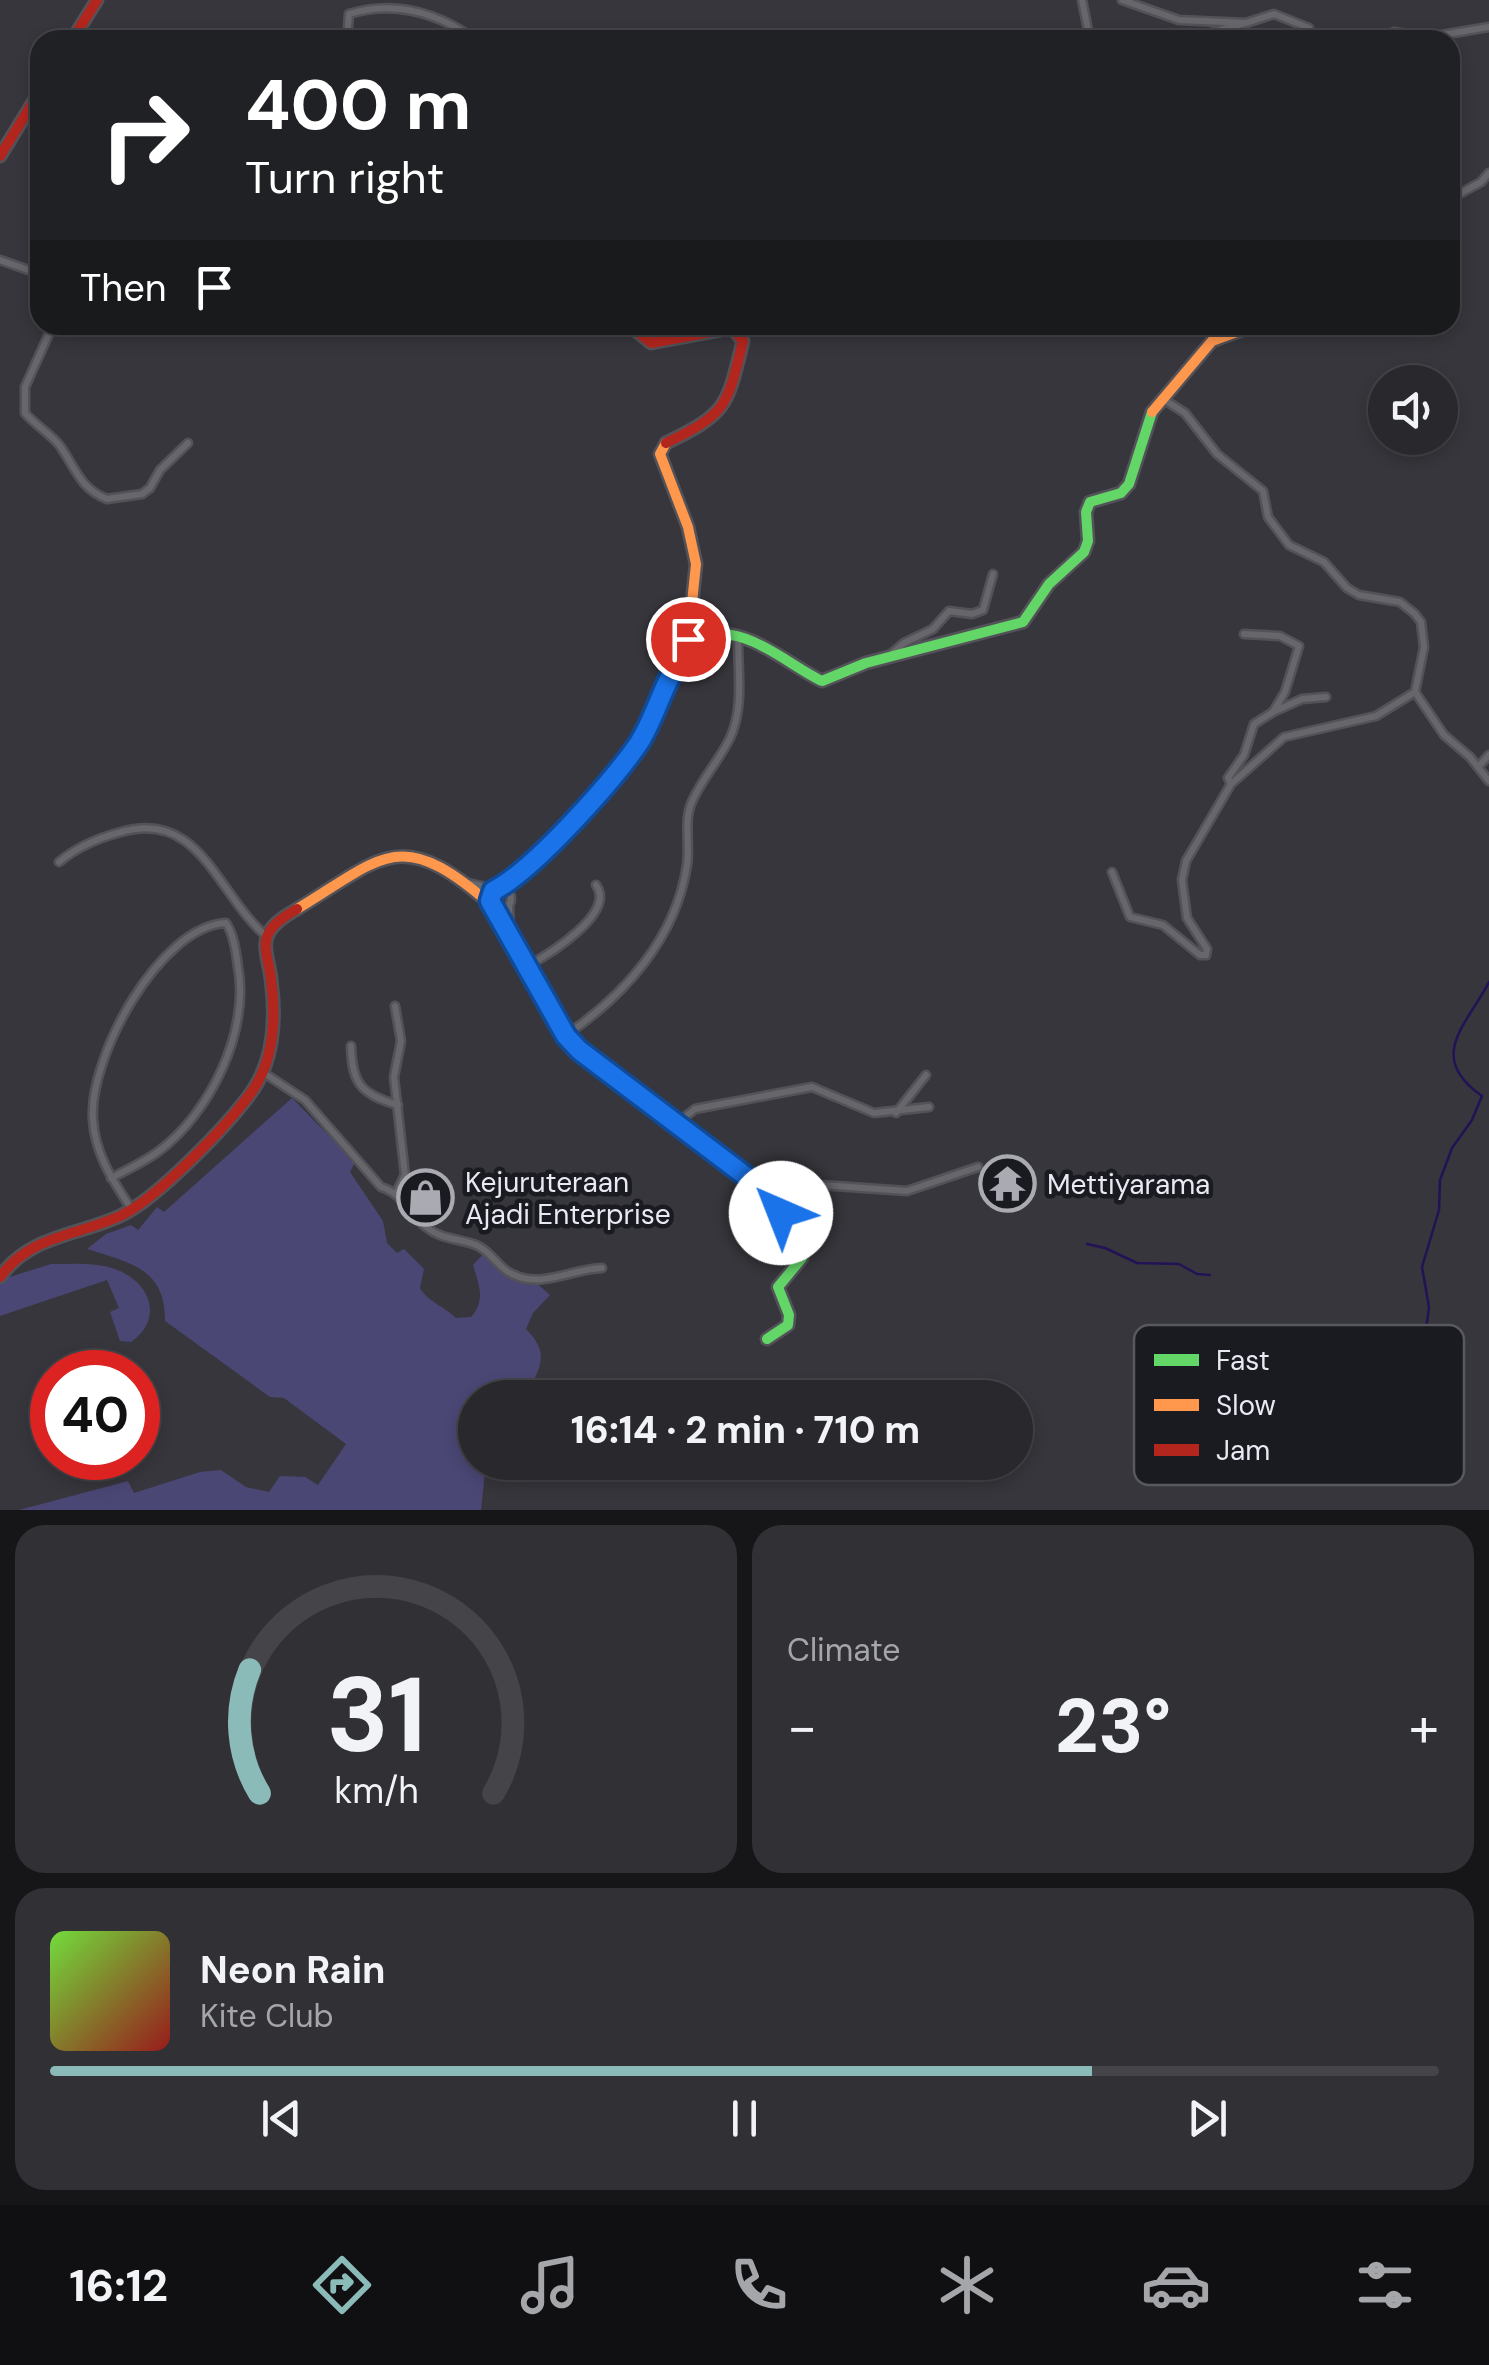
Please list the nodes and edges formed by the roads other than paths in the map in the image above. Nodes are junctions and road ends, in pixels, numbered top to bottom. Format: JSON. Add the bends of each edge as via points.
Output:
{"nodes":[{"id":1,"x":97,"y":0,"type":"edge"},
{"id":2,"x":1082,"y":0,"type":"edge"},
{"id":3,"x":1122,"y":0,"type":"edge"},
{"id":4,"x":1246,"y":23,"type":"junction"},
{"id":5,"x":1489,"y":27,"type":"edge"},
{"id":6,"x":78,"y":30,"type":"edge"},
{"id":7,"x":348,"y":30,"type":"edge"},
{"id":8,"x":459,"y":30,"type":"edge"},
{"id":9,"x":1088,"y":30,"type":"edge"},
{"id":10,"x":1222,"y":30,"type":"edge"},
{"id":11,"x":1310,"y":30,"type":"edge"},
{"id":12,"x":1460,"y":32,"type":"edge"},
{"id":13,"x":30,"y":107,"type":"edge"},
{"id":14,"x":0,"y":156,"type":"edge"},
{"id":15,"x":1489,"y":173,"type":"edge"},
{"id":16,"x":1460,"y":192,"type":"edge"},
{"id":17,"x":0,"y":260,"type":"edge"},
{"id":18,"x":30,"y":270,"type":"edge"},
{"id":19,"x":48,"y":335,"type":"edge"},
{"id":20,"x":641,"y":335,"type":"edge"},
{"id":21,"x":694,"y":335,"type":"edge"},
{"id":22,"x":738,"y":335,"type":"edge"},
{"id":23,"x":1227,"y":335,"type":"edge"},
{"id":24,"x":1163,"y":399,"type":"junction"},
{"id":25,"x":188,"y":442,"type":"dead end"},
{"id":26,"x":994,"y":574,"type":"dead end"},
{"id":27,"x":1244,"y":634,"type":"dead end"},
{"id":28,"x":738,"y":640,"type":"junction"},
{"id":29,"x":687,"y":651,"type":"junction"},
{"id":30,"x":888,"y":658,"type":"junction"},
{"id":31,"x":1415,"y":692,"type":"junction"},
{"id":32,"x":1326,"y":698,"type":"dead end"},
{"id":33,"x":1273,"y":712,"type":"junction"},
{"id":34,"x":1489,"y":755,"type":"edge"},
{"id":35,"x":1478,"y":766,"type":"junction"},
{"id":36,"x":1489,"y":781,"type":"edge"},
{"id":37,"x":1231,"y":784,"type":"junction"},
{"id":38,"x":59,"y":862,"type":"dead end"},
{"id":39,"x":1112,"y":872,"type":"dead end"},
{"id":40,"x":520,"y":875,"type":"junction"},
{"id":41,"x":468,"y":882,"type":"junction"},
{"id":42,"x":596,"y":885,"type":"dead end"},
{"id":43,"x":497,"y":889,"type":"junction"},
{"id":44,"x":510,"y":903,"type":"junction"},
{"id":45,"x":492,"y":906,"type":"junction"},
{"id":46,"x":266,"y":936,"type":"junction"},
{"id":47,"x":511,"y":938,"type":"junction"},
{"id":48,"x":527,"y":966,"type":"junction"},
{"id":49,"x":394,"y":1006,"type":"dead end"},
{"id":50,"x":566,"y":1036,"type":"junction"},
{"id":51,"x":351,"y":1046,"type":"dead end"},
{"id":52,"x":264,"y":1073,"type":"junction"},
{"id":53,"x":926,"y":1075,"type":"dead end"},
{"id":54,"x":398,"y":1105,"type":"junction"},
{"id":55,"x":930,"y":1107,"type":"dead end"},
{"id":56,"x":896,"y":1113,"type":"junction"},
{"id":57,"x":676,"y":1124,"type":"junction"},
{"id":58,"x":978,"y":1167,"type":"dead end"},
{"id":59,"x":112,"y":1178,"type":"junction"},
{"id":60,"x":397,"y":1192,"type":"junction"},
{"id":61,"x":772,"y":1196,"type":"junction"},
{"id":62,"x":132,"y":1210,"type":"junction"},
{"id":63,"x":602,"y":1268,"type":"dead end"},
{"id":64,"x":1,"y":1277,"type":"edge"},
{"id":65,"x":767,"y":1339,"type":"dead end"}],
"edges":[{"from":1,"to":6,"type":"street"},
{"from":2,"to":9,"type":"street"},
{"from":3,"to":4,"type":"street","via":[[1178,20]]},
{"from":4,"to":10,"type":"street"},
{"from":4,"to":11,"type":"street","via":[[1284,16]]},
{"from":5,"to":12,"type":"street"},
{"from":7,"to":8,"type":"street","via":[[349,14],[395,1],[413,3]]},
{"from":13,"to":14,"type":"street"},
{"from":15,"to":16,"type":"street"},
{"from":17,"to":18,"type":"street"},
{"from":19,"to":25,"type":"street","via":[[24,387],[25,412],[89,488],[107,499],[142,494]]},
{"from":20,"to":21,"type":"street","via":[[651,343]]},
{"from":22,"to":29,"type":"street","via":[[744,341],[729,400],[707,423],[663,445],[660,454],[696,564]]},
{"from":23,"to":24,"type":"street","via":[[1212,340]]},
{"from":24,"to":30,"type":"street","via":[[1146,421],[1128,488],[1090,502],[1086,547],[1023,622]]},
{"from":24,"to":31,"type":"street","via":[[1263,492],[1271,522],[1290,546],[1324,562],[1347,588],[1400,602],[1422,622]]},
{"from":26,"to":30,"type":"street","via":[[983,610],[948,611],[934,629]]},
{"from":27,"to":33,"type":"street","via":[[1280,636],[1299,646]]},
{"from":28,"to":29,"type":"street","via":[[717,635]]},
{"from":28,"to":30,"type":"street","via":[[822,680]]},
{"from":28,"to":50,"type":"street","via":[[739,709],[730,738],[690,806],[687,866],[664,938],[593,1017]]},
{"from":29,"to":40,"type":"street","via":[[640,741]]},
{"from":31,"to":35,"type":"street","via":[[1444,735]]},
{"from":31,"to":37,"type":"street","via":[[1376,716],[1284,737]]},
{"from":32,"to":33,"type":"street","via":[[1302,699]]},
{"from":33,"to":37,"type":"street","via":[[1254,724]]},
{"from":34,"to":35,"type":"street"},
{"from":35,"to":36,"type":"street"},
{"from":37,"to":39,"type":"street","via":[[1182,880],[1187,918],[1206,955],[1163,925],[1130,917]]},
{"from":38,"to":46,"type":"street","via":[[106,836],[161,827],[199,850],[245,918]]},
{"from":40,"to":43,"type":"street"},
{"from":40,"to":44,"type":"street"},
{"from":41,"to":43,"type":"street"},
{"from":41,"to":45,"type":"street"},
{"from":41,"to":46,"type":"street","via":[[429,864],[376,859]]},
{"from":42,"to":48,"type":"street","via":[[601,904],[558,948]]},
{"from":43,"to":44,"type":"street","via":[[507,890]]},
{"from":43,"to":45,"type":"street"},
{"from":44,"to":45,"type":"street"},
{"from":44,"to":47,"type":"street"},
{"from":45,"to":47,"type":"street"},
{"from":46,"to":52,"type":"street","via":[[274,1008]]},
{"from":47,"to":48,"type":"street"},
{"from":48,"to":50,"type":"street"},
{"from":49,"to":54,"type":"street","via":[[401,1026],[394,1077]]},
{"from":50,"to":57,"type":"street"},
{"from":51,"to":54,"type":"street","via":[[358,1085]]},
{"from":52,"to":60,"type":"street","via":[[305,1100],[381,1187]]},
{"from":52,"to":62,"type":"street"},
{"from":53,"to":56,"type":"street"},
{"from":54,"to":60,"type":"street","via":[[405,1175]]},
{"from":55,"to":56,"type":"street"},
{"from":56,"to":57,"type":"street","via":[[874,1113],[812,1087],[695,1108]]},
{"from":57,"to":61,"type":"street"},
{"from":58,"to":61,"type":"street","via":[[908,1191],[806,1184]]},
{"from":59,"to":59,"type":"street","via":[[94,1132],[92,1100],[113,1032],[162,962],[192,936],[226,923],[241,983],[229,1051],[180,1132]]},
{"from":59,"to":62,"type":"street"},
{"from":60,"to":63,"type":"street","via":[[421,1224],[446,1240],[475,1244],[509,1274],[534,1281]]},
{"from":61,"to":65,"type":"street","via":[[802,1258],[778,1287],[788,1325]]},
{"from":62,"to":64,"type":"street","via":[[27,1248]]}]}
